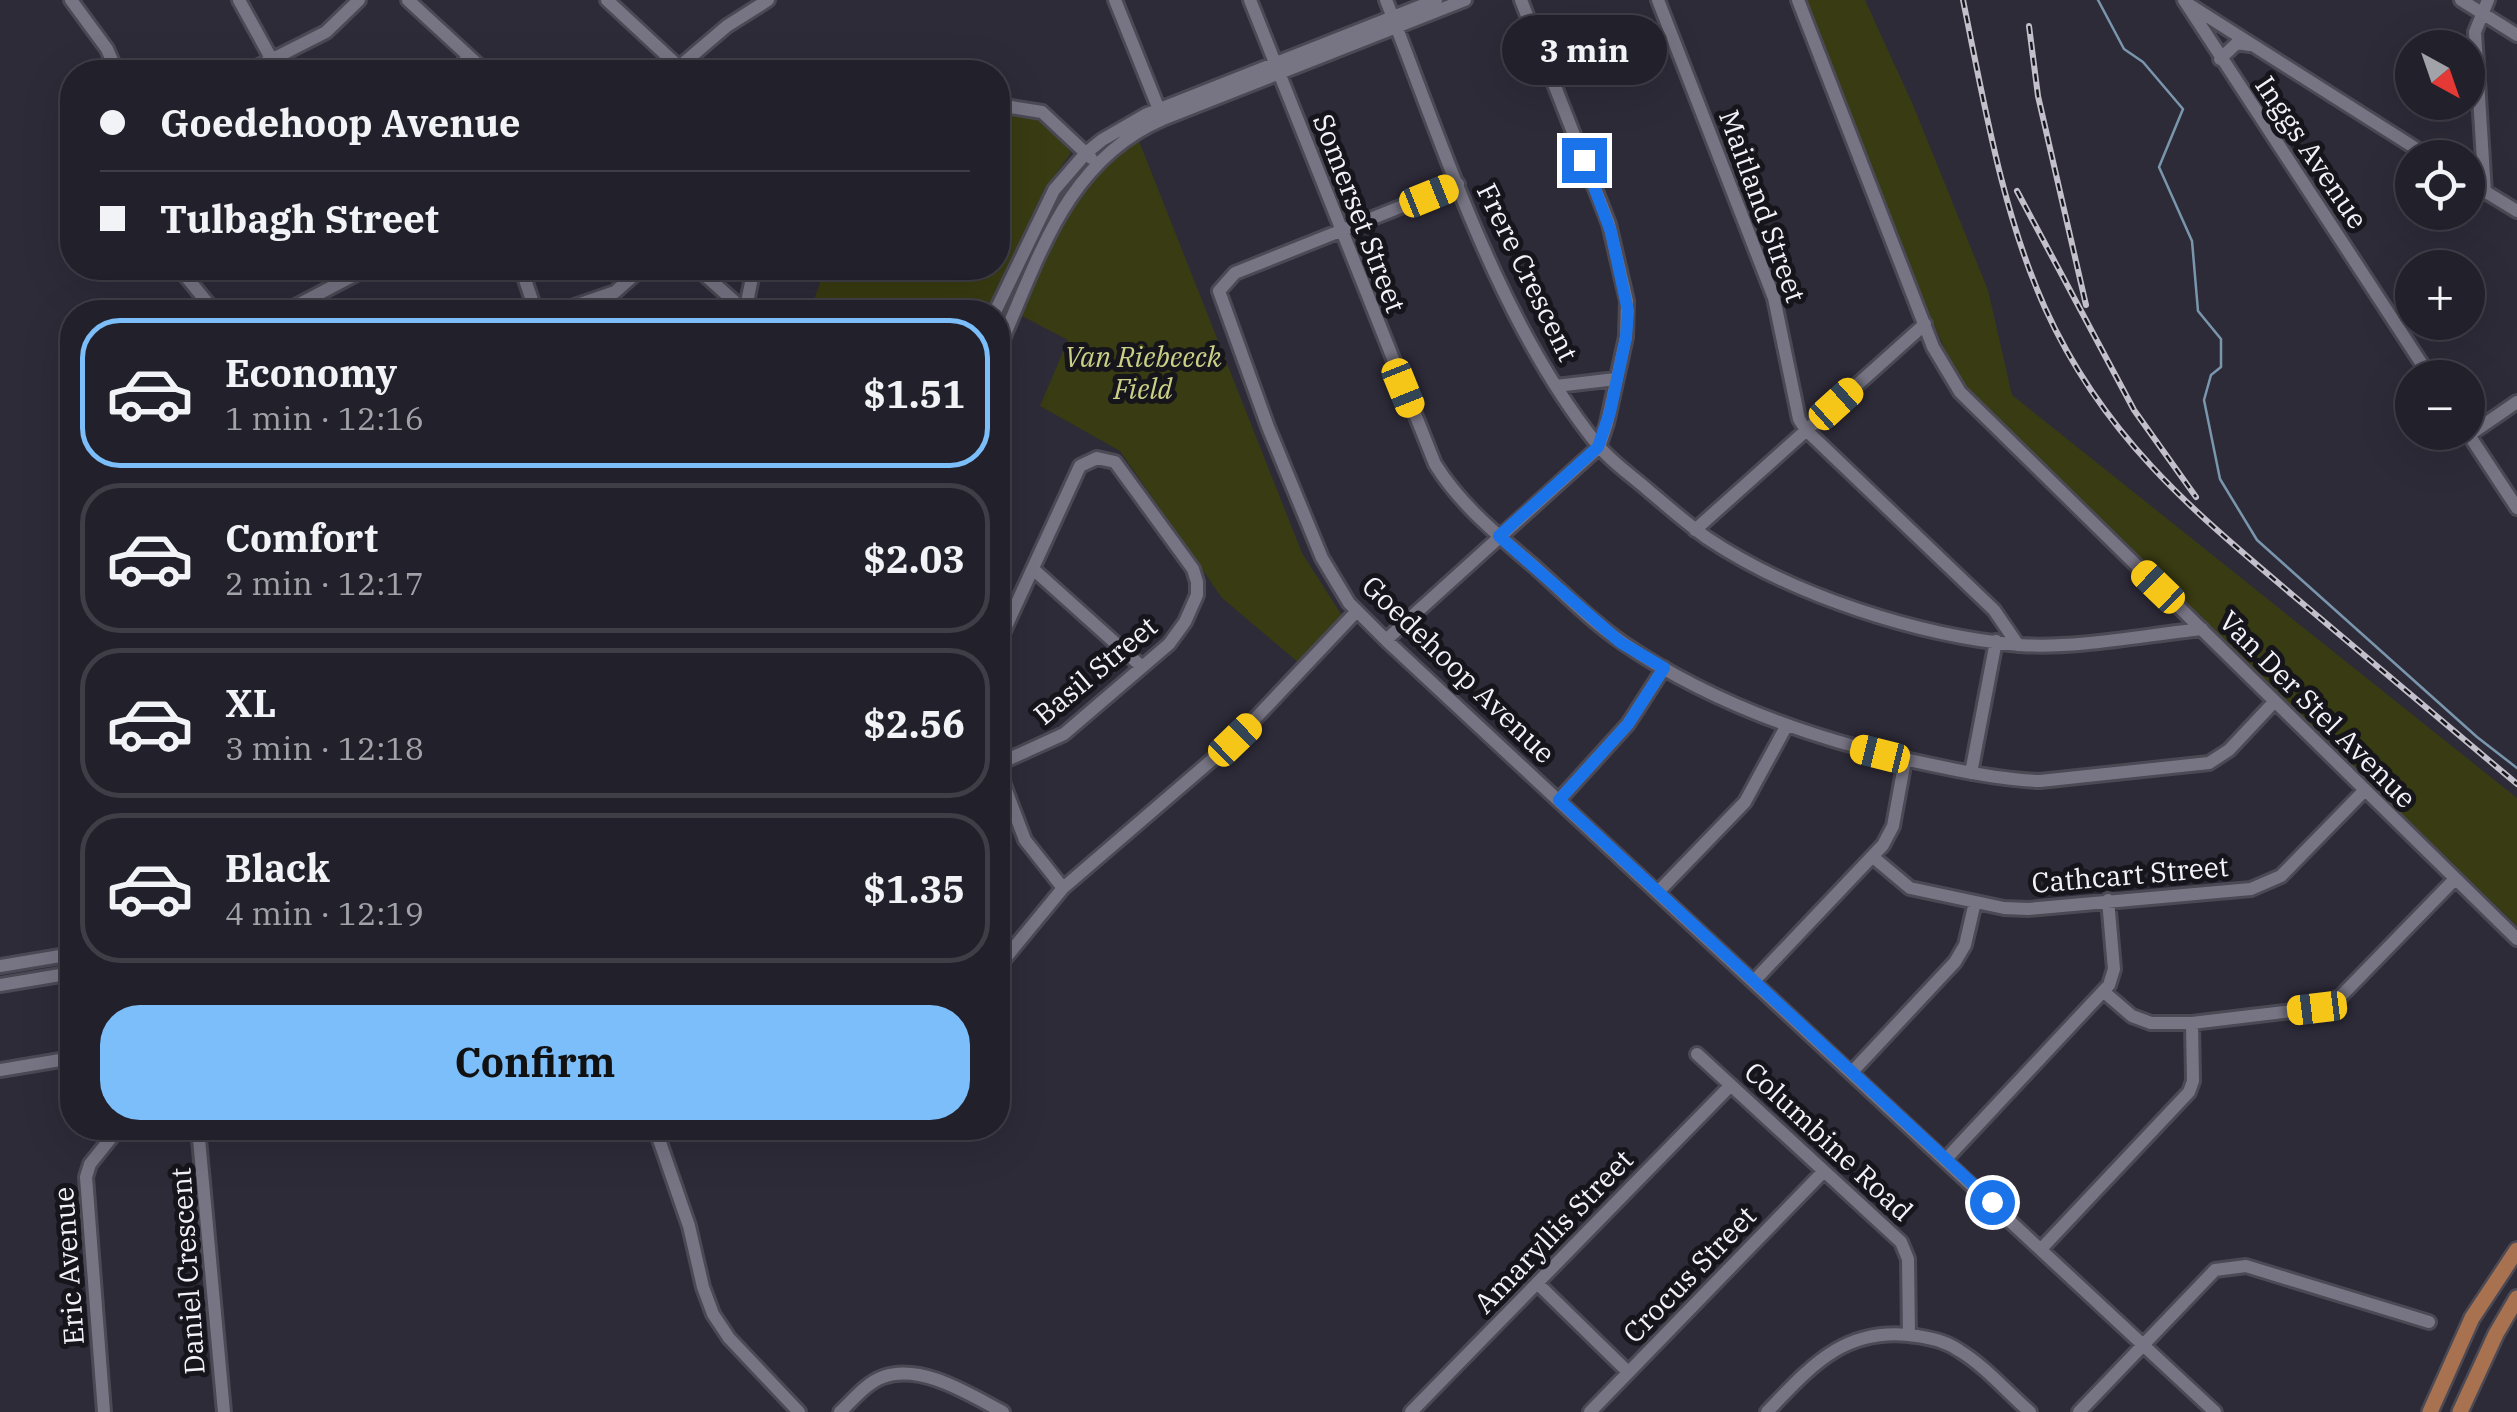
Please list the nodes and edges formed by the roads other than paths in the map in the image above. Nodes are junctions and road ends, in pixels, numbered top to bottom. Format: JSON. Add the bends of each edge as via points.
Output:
{"nodes":[{"id":1,"x":71,"y":0,"type":"edge"},
{"id":2,"x":239,"y":0,"type":"edge"},
{"id":3,"x":359,"y":0,"type":"edge"},
{"id":4,"x":408,"y":0,"type":"edge"},
{"id":5,"x":607,"y":0,"type":"edge"},
{"id":6,"x":768,"y":0,"type":"edge"},
{"id":7,"x":1115,"y":0,"type":"edge"},
{"id":8,"x":1250,"y":0,"type":"edge"},
{"id":9,"x":1386,"y":0,"type":"edge"},
{"id":10,"x":1436,"y":0,"type":"edge"},
{"id":11,"x":1465,"y":0,"type":"edge"},
{"id":12,"x":1521,"y":0,"type":"edge"},
{"id":13,"x":1658,"y":0,"type":"edge"},
{"id":14,"x":1798,"y":0,"type":"edge"},
{"id":15,"x":2461,"y":0,"type":"edge"},
{"id":16,"x":2186,"y":2,"type":"edge"},
{"id":17,"x":2484,"y":6,"type":"edge"},
{"id":18,"x":1395,"y":22,"type":"junction"},
{"id":19,"x":2517,"y":35,"type":"edge"},
{"id":20,"x":2256,"y":48,"type":"junction"},
{"id":21,"x":469,"y":57,"type":"junction"},
{"id":22,"x":2220,"y":59,"type":"junction"},
{"id":23,"x":111,"y":60,"type":"edge"},
{"id":24,"x":272,"y":60,"type":"joint"},
{"id":25,"x":466,"y":60,"type":"edge"},
{"id":26,"x":472,"y":60,"type":"edge"},
{"id":27,"x":666,"y":60,"type":"edge"},
{"id":28,"x":688,"y":60,"type":"edge"},
{"id":29,"x":1277,"y":69,"type":"junction"},
{"id":30,"x":1010,"y":107,"type":"edge"},
{"id":31,"x":1161,"y":114,"type":"junction"},
{"id":32,"x":2402,"y":140,"type":"edge"},
{"id":33,"x":1091,"y":158,"type":"junction"},
{"id":34,"x":1458,"y":184,"type":"junction"},
{"id":35,"x":2486,"y":193,"type":"joint"},
{"id":36,"x":2517,"y":211,"type":"edge"},
{"id":37,"x":1341,"y":232,"type":"junction"},
{"id":38,"x":1010,"y":279,"type":"edge"},
{"id":39,"x":188,"y":280,"type":"edge"},
{"id":40,"x":345,"y":280,"type":"edge"},
{"id":41,"x":628,"y":280,"type":"edge"},
{"id":42,"x":710,"y":280,"type":"edge"},
{"id":43,"x":205,"y":300,"type":"edge"},
{"id":44,"x":307,"y":300,"type":"edge"},
{"id":45,"x":591,"y":300,"type":"edge"},
{"id":46,"x":731,"y":300,"type":"edge"},
{"id":47,"x":1010,"y":324,"type":"edge"},
{"id":48,"x":1925,"y":324,"type":"junction"},
{"id":49,"x":2419,"y":360,"type":"edge"},
{"id":50,"x":1616,"y":379,"type":"junction"},
{"id":51,"x":1556,"y":386,"type":"junction"},
{"id":52,"x":2517,"y":402,"type":"edge"},
{"id":53,"x":2485,"y":423,"type":"edge"},
{"id":54,"x":1806,"y":430,"type":"junction"},
{"id":55,"x":1598,"y":447,"type":"junction"},
{"id":56,"x":2479,"y":450,"type":"edge"},
{"id":57,"x":2517,"y":508,"type":"edge"},
{"id":58,"x":1696,"y":530,"type":"junction"},
{"id":59,"x":1499,"y":536,"type":"junction"},
{"id":60,"x":1033,"y":569,"type":"junction"},
{"id":61,"x":1356,"y":612,"type":"junction"},
{"id":62,"x":1010,"y":618,"type":"edge"},
{"id":63,"x":2202,"y":630,"type":"junction"},
{"id":64,"x":1386,"y":640,"type":"junction"},
{"id":65,"x":1996,"y":641,"type":"junction"},
{"id":66,"x":2018,"y":645,"type":"junction"},
{"id":67,"x":1142,"y":667,"type":"junction"},
{"id":68,"x":1664,"y":668,"type":"junction"},
{"id":69,"x":2275,"y":701,"type":"junction"},
{"id":70,"x":1788,"y":726,"type":"junction"},
{"id":71,"x":1010,"y":760,"type":"edge"},
{"id":72,"x":1905,"y":760,"type":"junction"},
{"id":73,"x":1971,"y":773,"type":"junction"},
{"id":74,"x":2365,"y":790,"type":"junction"},
{"id":75,"x":1010,"y":800,"type":"edge"},
{"id":76,"x":1559,"y":800,"type":"junction"},
{"id":77,"x":1873,"y":857,"type":"junction"},
{"id":78,"x":2455,"y":878,"type":"junction"},
{"id":79,"x":1064,"y":888,"type":"junction"},
{"id":80,"x":1658,"y":892,"type":"junction"},
{"id":81,"x":2108,"y":900,"type":"junction"},
{"id":82,"x":1975,"y":902,"type":"junction"},
{"id":83,"x":2517,"y":940,"type":"edge"},
{"id":84,"x":1010,"y":953,"type":"edge"},
{"id":85,"x":60,"y":956,"type":"edge"},
{"id":86,"x":0,"y":966,"type":"edge"},
{"id":87,"x":60,"y":975,"type":"edge"},
{"id":88,"x":1754,"y":981,"type":"junction"},
{"id":89,"x":0,"y":984,"type":"edge"},
{"id":90,"x":2104,"y":992,"type":"junction"},
{"id":91,"x":2192,"y":1022,"type":"junction"},
{"id":92,"x":1697,"y":1054,"type":"dead end"},
{"id":93,"x":60,"y":1060,"type":"edge"},
{"id":94,"x":0,"y":1070,"type":"edge"},
{"id":95,"x":1852,"y":1072,"type":"junction"},
{"id":96,"x":1731,"y":1084,"type":"junction"},
{"id":97,"x":109,"y":1140,"type":"edge"},
{"id":98,"x":199,"y":1140,"type":"edge"},
{"id":99,"x":658,"y":1140,"type":"edge"},
{"id":100,"x":1946,"y":1159,"type":"junction"},
{"id":101,"x":1824,"y":1171,"type":"junction"},
{"id":102,"x":2042,"y":1248,"type":"junction"},
{"id":103,"x":2517,"y":1250,"type":"edge"},
{"id":104,"x":1537,"y":1283,"type":"junction"},
{"id":105,"x":2517,"y":1298,"type":"edge"},
{"id":106,"x":2429,"y":1322,"type":"dead end"},
{"id":107,"x":1909,"y":1335,"type":"junction"},
{"id":108,"x":2144,"y":1343,"type":"junction"},
{"id":109,"x":1628,"y":1372,"type":"junction"},
{"id":110,"x":104,"y":1412,"type":"edge"},
{"id":111,"x":224,"y":1412,"type":"edge"},
{"id":112,"x":799,"y":1412,"type":"edge"},
{"id":113,"x":840,"y":1412,"type":"edge"},
{"id":114,"x":1003,"y":1412,"type":"edge"},
{"id":115,"x":1411,"y":1412,"type":"edge"},
{"id":116,"x":1590,"y":1412,"type":"edge"},
{"id":117,"x":1767,"y":1412,"type":"edge"},
{"id":118,"x":2030,"y":1412,"type":"edge"},
{"id":119,"x":2079,"y":1412,"type":"edge"},
{"id":120,"x":2215,"y":1412,"type":"edge"},
{"id":121,"x":2430,"y":1412,"type":"edge"},
{"id":122,"x":2460,"y":1412,"type":"edge"}],
"edges":[{"from":1,"to":23,"type":"street"},
{"from":2,"to":24,"type":"street"},
{"from":3,"to":24,"type":"street","via":[[326,32]]},
{"from":4,"to":21,"type":"street"},
{"from":5,"to":27,"type":"street"},
{"from":6,"to":28,"type":"street"},
{"from":7,"to":31,"type":"street"},
{"from":8,"to":29,"type":"street","name":"Somerset Street"},
{"from":9,"to":18,"type":"street","name":"Frere Crescent"},
{"from":10,"to":18,"type":"street"},
{"from":11,"to":18,"type":"street"},
{"from":12,"to":50,"type":"street","via":[[1615,246],[1628,311]]},
{"from":13,"to":54,"type":"street","name":"Maitland Street","via":[[1774,298],[1796,412]]},
{"from":14,"to":48,"type":"street","name":"Van Der Stel Avenue"},
{"from":15,"to":17,"type":"street"},
{"from":16,"to":20,"type":"street"},
{"from":16,"to":22,"type":"street","name":"Inggs Avenue"},
{"from":17,"to":19,"type":"street"},
{"from":17,"to":35,"type":"street","via":[[2475,32]]},
{"from":18,"to":29,"type":"street"},
{"from":18,"to":34,"type":"street","name":"Frere Crescent"},
{"from":20,"to":22,"type":"street","via":[[2237,43]]},
{"from":20,"to":32,"type":"street"},
{"from":21,"to":25,"type":"street"},
{"from":21,"to":26,"type":"street"},
{"from":22,"to":49,"type":"street","name":"Inggs Avenue"},
{"from":29,"to":31,"type":"street"},
{"from":29,"to":37,"type":"street","name":"Somerset Street"},
{"from":30,"to":33,"type":"street","via":[[1042,112]]},
{"from":31,"to":33,"type":"street"},
{"from":33,"to":38,"type":"street","via":[[1063,177]]},
{"from":33,"to":47,"type":"street"},
{"from":34,"to":37,"type":"street"},
{"from":34,"to":51,"type":"street","name":"Frere Crescent","via":[[1515,314]]},
{"from":35,"to":36,"type":"street"},
{"from":37,"to":59,"type":"street","name":"Somerset Street","via":[[1428,450],[1458,497]]},
{"from":37,"to":61,"type":"street","name":"Goedehoop Avenue","via":[[1235,273],[1219,294],[1322,558]]},
{"from":39,"to":43,"type":"street"},
{"from":40,"to":44,"type":"street"},
{"from":41,"to":45,"type":"street"},
{"from":42,"to":46,"type":"street"},
{"from":48,"to":54,"type":"street"},
{"from":48,"to":63,"type":"street","name":"Van Der Stel Avenue","via":[[1967,401]]},
{"from":50,"to":51,"type":"street"},
{"from":50,"to":55,"type":"street"},
{"from":51,"to":55,"type":"street","name":"Frere Crescent"},
{"from":52,"to":53,"type":"street"},
{"from":54,"to":58,"type":"street"},
{"from":54,"to":66,"type":"street","name":"Maitland Street","via":[[1994,610]]},
{"from":55,"to":58,"type":"street","name":"Frere Crescent"},
{"from":55,"to":59,"type":"street"},
{"from":56,"to":57,"type":"street"},
{"from":58,"to":65,"type":"street","name":"Frere Crescent","via":[[1836,602]]},
{"from":59,"to":64,"type":"street"},
{"from":59,"to":68,"type":"street","name":"Somerset Street","via":[[1620,642]]},
{"from":60,"to":62,"type":"street"},
{"from":60,"to":67,"type":"street"},
{"from":60,"to":67,"type":"street","name":"Basil Street","via":[[1080,466],[1104,458],[1122,469],[1192,568],[1198,588],[1176,636]]},
{"from":61,"to":64,"type":"street","name":"Goedehoop Avenue"},
{"from":61,"to":79,"type":"street","via":[[1244,732]]},
{"from":63,"to":66,"type":"street","name":"Frere Crescent"},
{"from":63,"to":69,"type":"street","name":"Van Der Stel Avenue"},
{"from":64,"to":76,"type":"street","name":"Goedehoop Avenue"},
{"from":65,"to":66,"type":"street","name":"Frere Crescent"},
{"from":65,"to":73,"type":"street"},
{"from":67,"to":71,"type":"street","name":"Basil Street","via":[[1056,739]]},
{"from":68,"to":70,"type":"street","name":"Somerset Street"},
{"from":68,"to":76,"type":"street","via":[[1628,724]]},
{"from":69,"to":73,"type":"street","name":"Somerset Street","via":[[2209,763],[2040,781]]},
{"from":69,"to":74,"type":"street","name":"Van Der Stel Avenue"},
{"from":70,"to":72,"type":"street","name":"Somerset Street"},
{"from":70,"to":80,"type":"street","via":[[1745,802]]},
{"from":72,"to":73,"type":"street","name":"Somerset Street"},
{"from":72,"to":77,"type":"street","via":[[1893,826]]},
{"from":74,"to":78,"type":"street","name":"Van Der Stel Avenue"},
{"from":74,"to":81,"type":"street","name":"Cathcart Street","via":[[2272,882]]},
{"from":75,"to":79,"type":"street","via":[[1024,840]]},
{"from":76,"to":80,"type":"street","name":"Goedehoop Avenue"},
{"from":77,"to":82,"type":"street","name":"Cathcart Street","via":[[1910,888]]},
{"from":77,"to":88,"type":"street"},
{"from":78,"to":83,"type":"street","name":"Van Der Stel Avenue"},
{"from":78,"to":91,"type":"street","via":[[2330,1003]]},
{"from":79,"to":84,"type":"street"},
{"from":80,"to":88,"type":"street","name":"Goedehoop Avenue"},
{"from":81,"to":82,"type":"street","name":"Cathcart Street","via":[[2017,909]]},
{"from":81,"to":90,"type":"street","via":[[2114,968]]},
{"from":82,"to":95,"type":"street","via":[[1956,962]]},
{"from":85,"to":86,"type":"street"},
{"from":87,"to":89,"type":"street"},
{"from":88,"to":95,"type":"street","name":"Goedehoop Avenue"},
{"from":90,"to":91,"type":"street","via":[[2142,1021]]},
{"from":90,"to":100,"type":"street"},
{"from":91,"to":102,"type":"street","via":[[2189,1092]]},
{"from":92,"to":96,"type":"street","name":"Columbine Road"},
{"from":93,"to":94,"type":"street"},
{"from":95,"to":100,"type":"street","name":"Goedehoop Avenue"},
{"from":96,"to":101,"type":"street","name":"Columbine Road"},
{"from":96,"to":104,"type":"street","name":"Amaryllis Street"},
{"from":97,"to":110,"type":"street","name":"Eric Avenue","via":[[85,1182]]},
{"from":98,"to":111,"type":"street","name":"Daniel Crescent"},
{"from":99,"to":112,"type":"street","via":[[713,1314]]},
{"from":100,"to":102,"type":"street","name":"Goedehoop Avenue"},
{"from":101,"to":107,"type":"street","name":"Columbine Road","via":[[1905,1248]]},
{"from":101,"to":109,"type":"street","name":"Crocus Street"},
{"from":102,"to":108,"type":"street","name":"Goedehoop Avenue"},
{"from":103,"to":121,"type":"main road","via":[[2472,1318]]},
{"from":104,"to":109,"type":"street"},
{"from":104,"to":115,"type":"street","name":"Amaryllis Street"},
{"from":105,"to":122,"type":"main road"},
{"from":106,"to":108,"type":"street","via":[[2233,1265],[2215,1270]]},
{"from":107,"to":117,"type":"street","via":[[1879,1334],[1834,1350]]},
{"from":107,"to":118,"type":"street","via":[[1964,1353]]},
{"from":108,"to":119,"type":"street"},
{"from":108,"to":120,"type":"street","name":"Goedehoop Avenue"},
{"from":109,"to":116,"type":"street","name":"Crocus Street"},
{"from":113,"to":114,"type":"street","via":[[874,1382],[894,1375],[940,1382]]}]}
